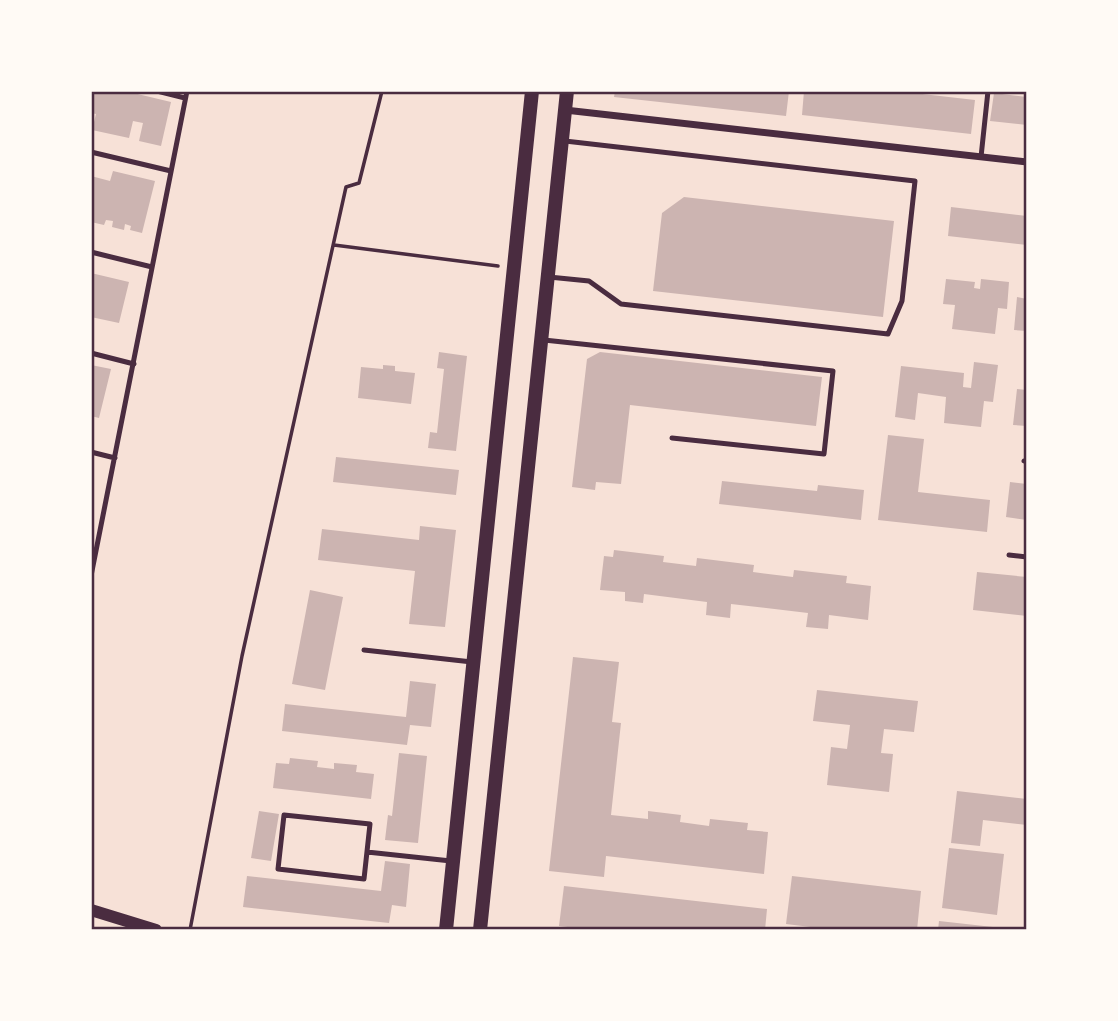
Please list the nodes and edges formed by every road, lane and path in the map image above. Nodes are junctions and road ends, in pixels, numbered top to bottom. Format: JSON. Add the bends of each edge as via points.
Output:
{"nodes":[{"id":1,"x":158,"y":91,"type":"edge"},
{"id":2,"x":382,"y":91,"type":"edge"},
{"id":3,"x":532,"y":91,"type":"edge"},
{"id":4,"x":567,"y":91,"type":"edge"},
{"id":5,"x":988,"y":91,"type":"edge"},
{"id":6,"x":186,"y":94,"type":"edge"},
{"id":7,"x":565,"y":110,"type":"junction"},
{"id":8,"x":562,"y":141,"type":"junction"},
{"id":9,"x":91,"y":152,"type":"edge"},
{"id":10,"x":981,"y":157,"type":"junction"},
{"id":11,"x":1027,"y":162,"type":"edge"},
{"id":12,"x":171,"y":171,"type":"junction"},
{"id":13,"x":334,"y":245,"type":"junction"},
{"id":14,"x":91,"y":252,"type":"edge"},
{"id":15,"x":152,"y":267,"type":"junction"},
{"id":16,"x":514,"y":268,"type":"junction"},
{"id":17,"x":548,"y":276,"type":"junction"},
{"id":18,"x":541,"y":339,"type":"junction"},
{"id":19,"x":91,"y":353,"type":"edge"},
{"id":20,"x":134,"y":363,"type":"junction"},
{"id":21,"x":672,"y":438,"type":"dead end"},
{"id":22,"x":91,"y":452,"type":"edge"},
{"id":23,"x":115,"y":458,"type":"junction"},
{"id":24,"x":94,"y":543,"type":"edge"},
{"id":25,"x":1009,"y":555,"type":"dead end"},
{"id":26,"x":1027,"y":557,"type":"edge"},
{"id":27,"x":91,"y":576,"type":"edge"},
{"id":28,"x":364,"y":650,"type":"dead end"},
{"id":29,"x":473,"y":662,"type":"junction"},
{"id":30,"x":367,"y":852,"type":"junction"},
{"id":31,"x":453,"y":862,"type":"junction"},
{"id":32,"x":91,"y":910,"type":"edge"},
{"id":33,"x":156,"y":930,"type":"edge"},
{"id":34,"x":190,"y":930,"type":"edge"},
{"id":35,"x":446,"y":930,"type":"edge"},
{"id":36,"x":480,"y":930,"type":"edge"}],
"edges":[{"from":1,"to":6,"type":"lane"},
{"from":2,"to":13,"type":"path","via":[[359,183],[346,187]]},
{"from":3,"to":16,"type":"main road"},
{"from":4,"to":7,"type":"main road"},
{"from":5,"to":10,"type":"lane"},
{"from":6,"to":12,"type":"lane"},
{"from":7,"to":8,"type":"main road"},
{"from":7,"to":10,"type":"street"},
{"from":8,"to":17,"type":"main road"},
{"from":8,"to":17,"type":"lane","via":[[915,181],[902,301],[888,334],[621,304],[589,281]]},
{"from":9,"to":12,"type":"lane"},
{"from":10,"to":11,"type":"street"},
{"from":12,"to":15,"type":"lane"},
{"from":13,"to":16,"type":"path"},
{"from":13,"to":34,"type":"path","via":[[242,656]]},
{"from":14,"to":15,"type":"lane"},
{"from":15,"to":20,"type":"lane"},
{"from":16,"to":29,"type":"main road"},
{"from":17,"to":18,"type":"main road"},
{"from":18,"to":21,"type":"lane","via":[[833,371],[824,454]]},
{"from":18,"to":36,"type":"main road"},
{"from":19,"to":20,"type":"lane"},
{"from":20,"to":23,"type":"lane"},
{"from":22,"to":23,"type":"lane"},
{"from":23,"to":24,"type":"lane"},
{"from":24,"to":27,"type":"lane"},
{"from":25,"to":26,"type":"lane"},
{"from":28,"to":29,"type":"lane"},
{"from":29,"to":31,"type":"main road"},
{"from":30,"to":30,"type":"lane","via":[[364,879],[278,869],[284,815],[370,824]]},
{"from":30,"to":31,"type":"lane"},
{"from":31,"to":35,"type":"main road"},
{"from":32,"to":33,"type":"street"}]}
